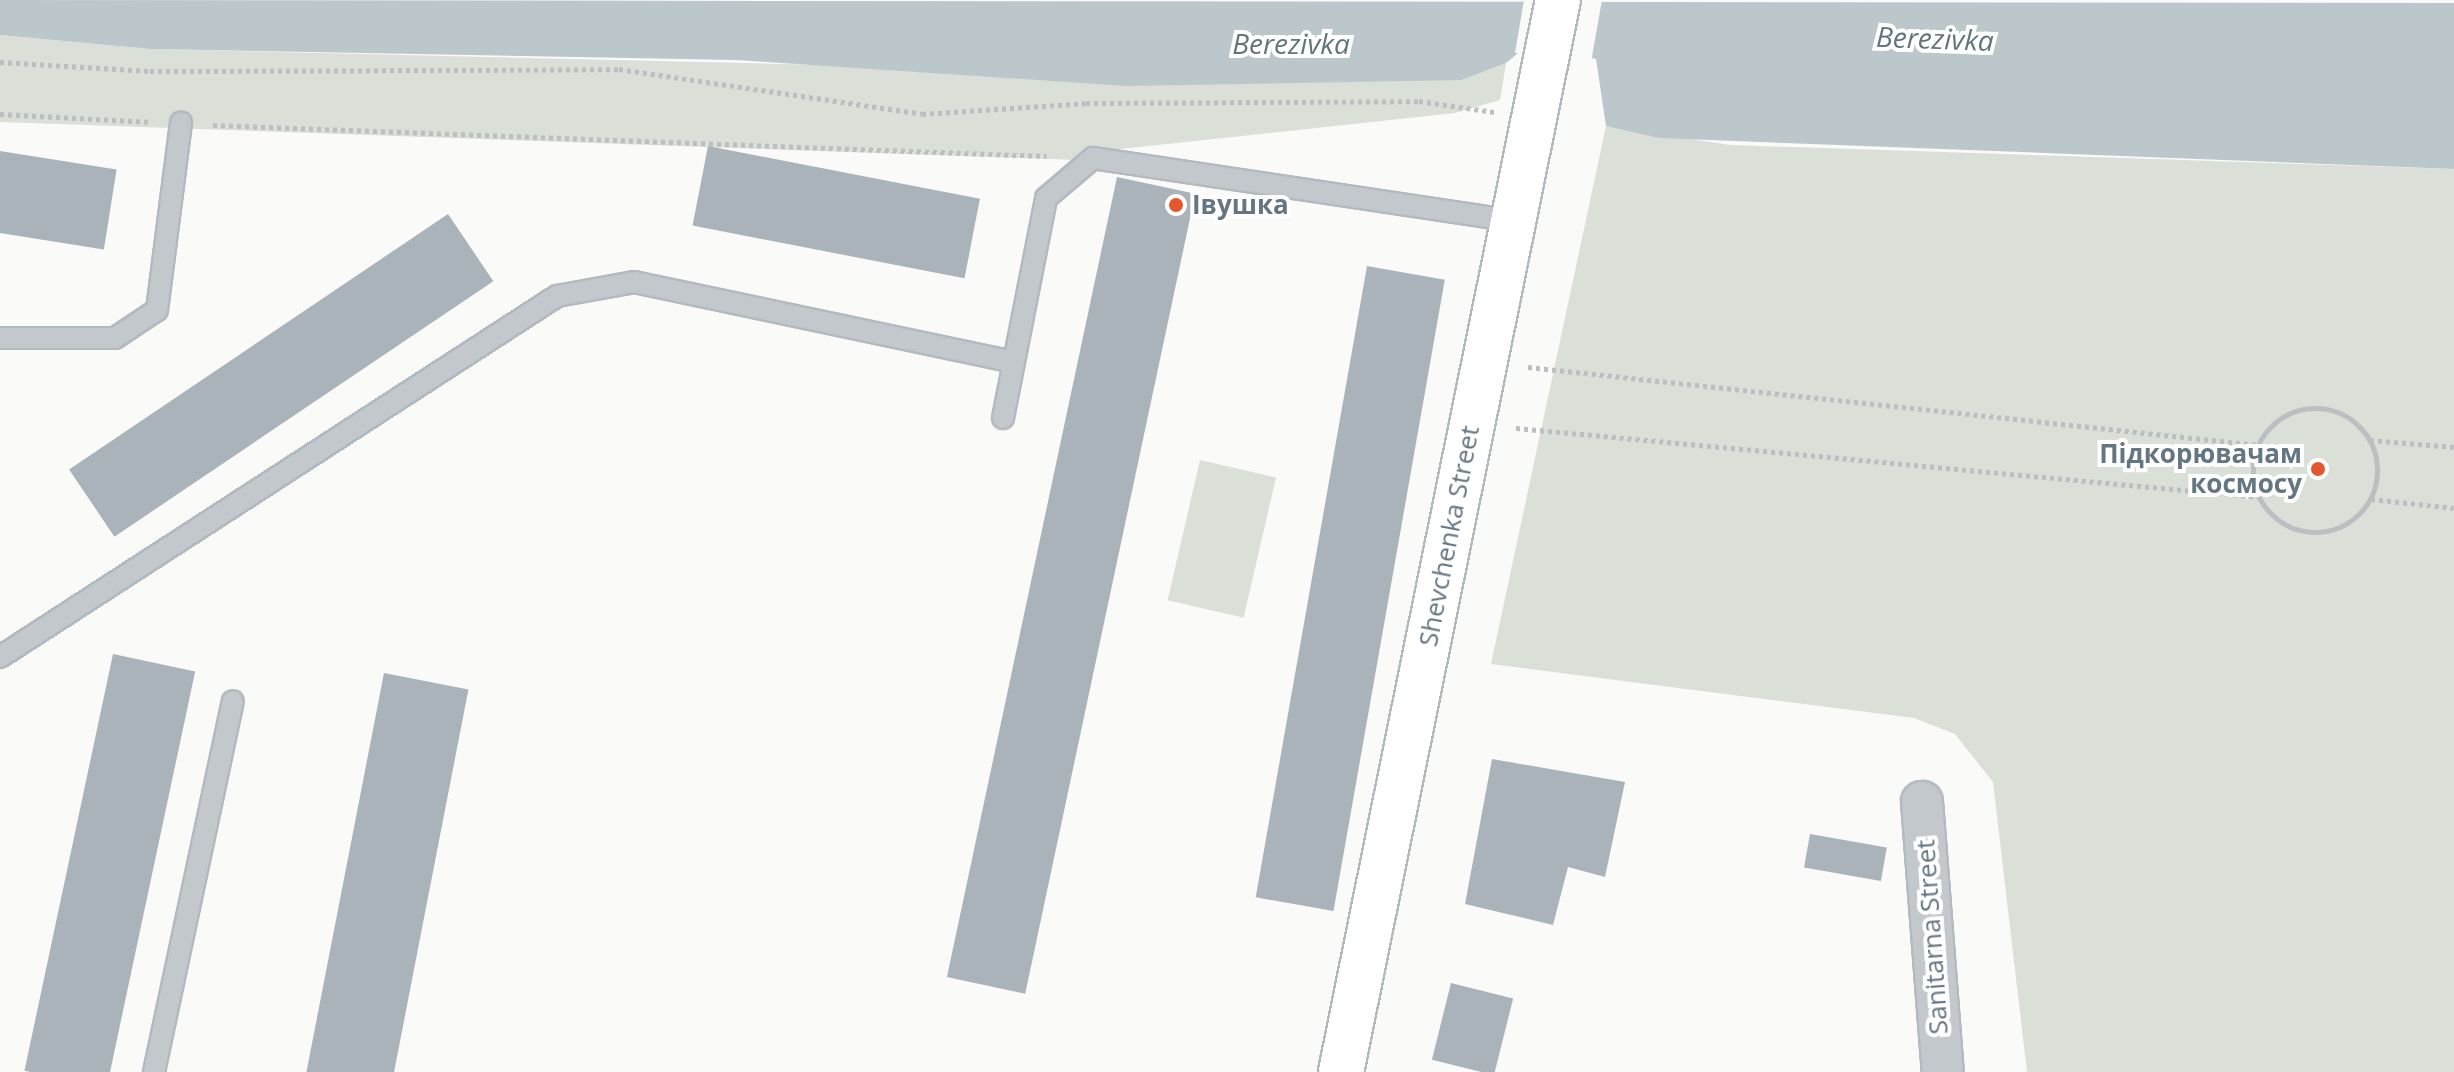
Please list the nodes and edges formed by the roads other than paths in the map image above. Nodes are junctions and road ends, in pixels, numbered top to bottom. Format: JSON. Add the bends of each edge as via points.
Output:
{"nodes":[{"id":1,"x":1558,"y":0,"type":"edge"},
{"id":2,"x":181,"y":123,"type":"road end"},
{"id":3,"x":1513,"y":221,"type":"junction"},
{"id":4,"x":0,"y":338,"type":"edge"},
{"id":5,"x":1014,"y":362,"type":"junction"},
{"id":6,"x":1003,"y":418,"type":"dead end"},
{"id":7,"x":0,"y":657,"type":"edge"},
{"id":8,"x":233,"y":701,"type":"dead end"},
{"id":9,"x":1922,"y":802,"type":"dead end"},
{"id":10,"x":154,"y":1072,"type":"edge"},
{"id":11,"x":1341,"y":1072,"type":"edge"},
{"id":12,"x":1943,"y":1072,"type":"edge"}],
"edges":[{"from":1,"to":3,"type":"main road","name":"Shevchenka Street"},
{"from":2,"to":4,"type":"lane","via":[[157,310],[115,338]]},
{"from":3,"to":5,"type":"lane","via":[[1093,158],[1046,198]]},
{"from":3,"to":11,"type":"main road","name":"Shevchenka Street"},
{"from":5,"to":6,"type":"lane"},
{"from":5,"to":7,"type":"lane","via":[[634,282],[557,296]]},
{"from":8,"to":10,"type":"lane"},
{"from":9,"to":12,"type":"street","name":"Sanitarna Street"}]}
